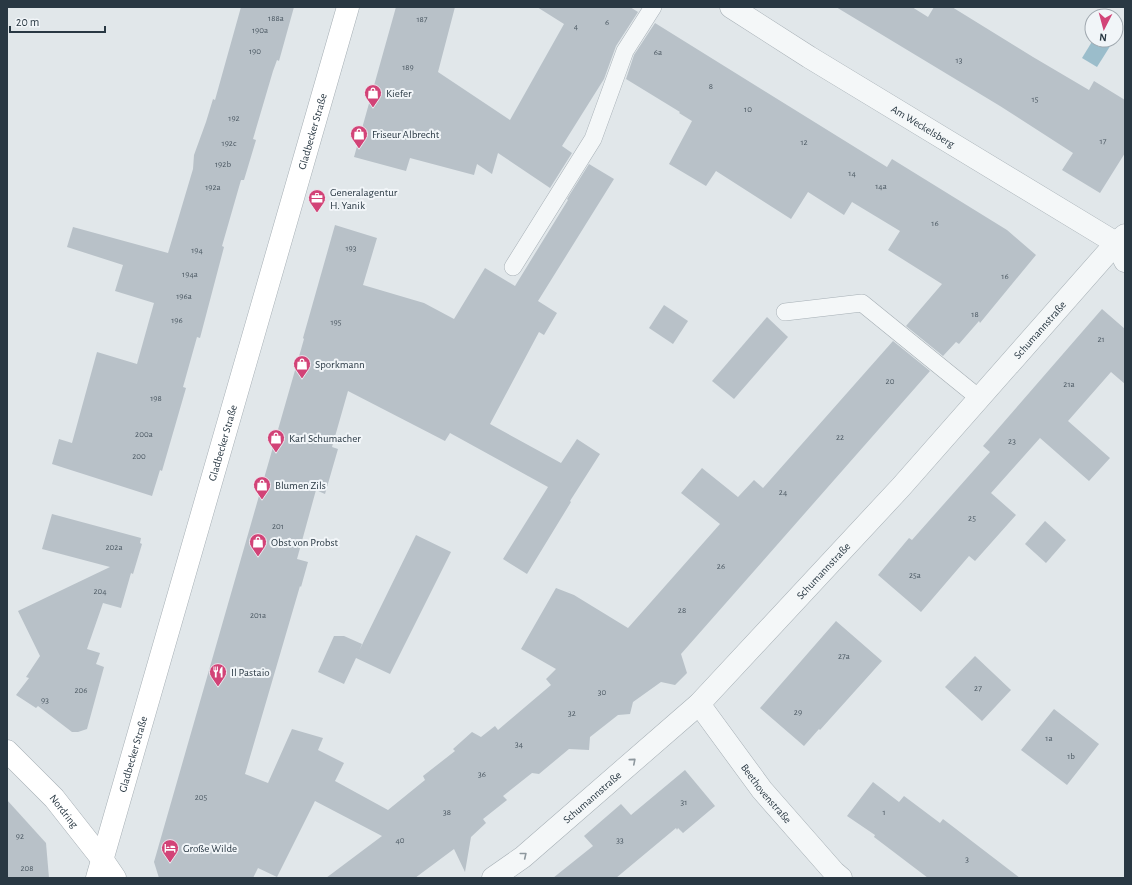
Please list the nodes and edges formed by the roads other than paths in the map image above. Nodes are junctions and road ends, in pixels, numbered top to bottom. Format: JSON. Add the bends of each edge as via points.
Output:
{"nodes":[{"id":1,"x":348,"y":7,"type":"edge"},
{"id":2,"x":653,"y":7,"type":"edge"},
{"id":3,"x":731,"y":7,"type":"edge"},
{"id":4,"x":1122,"y":246,"type":"edge"},
{"id":5,"x":513,"y":267,"type":"dead end"},
{"id":6,"x":785,"y":312,"type":"dead end"},
{"id":7,"x":979,"y":398,"type":"junction"},
{"id":8,"x":698,"y":704,"type":"junction"},
{"id":9,"x":7,"y":751,"type":"edge"},
{"id":10,"x":99,"y":868,"type":"edge"},
{"id":11,"x":834,"y":876,"type":"edge"},
{"id":12,"x":115,"y":878,"type":"edge"},
{"id":13,"x":493,"y":878,"type":"edge"}],
"edges":[{"from":1,"to":10,"type":"main road","name":"Gladbecker Straße"},
{"from":2,"to":5,"type":"lane","via":[[625,51],[593,139]]},
{"from":3,"to":4,"type":"street","name":"Am Weckelsberg"},
{"from":4,"to":7,"type":"street","name":"Schumannstraße"},
{"from":6,"to":7,"type":"lane","via":[[862,303]]},
{"from":7,"to":8,"type":"street","name":"Schumannstraße","via":[[901,487]]},
{"from":8,"to":11,"type":"street","name":"Beethovenstraße","via":[[762,790]]},
{"from":13,"to":8,"type":"street","name":"Schumannstraße","one_way":true,"via":[[523,856]]},
{"from":9,"to":10,"type":"main road","name":"Nordring","via":[[54,798]]},
{"from":10,"to":12,"type":"main road","name":"Nordring"}]}
